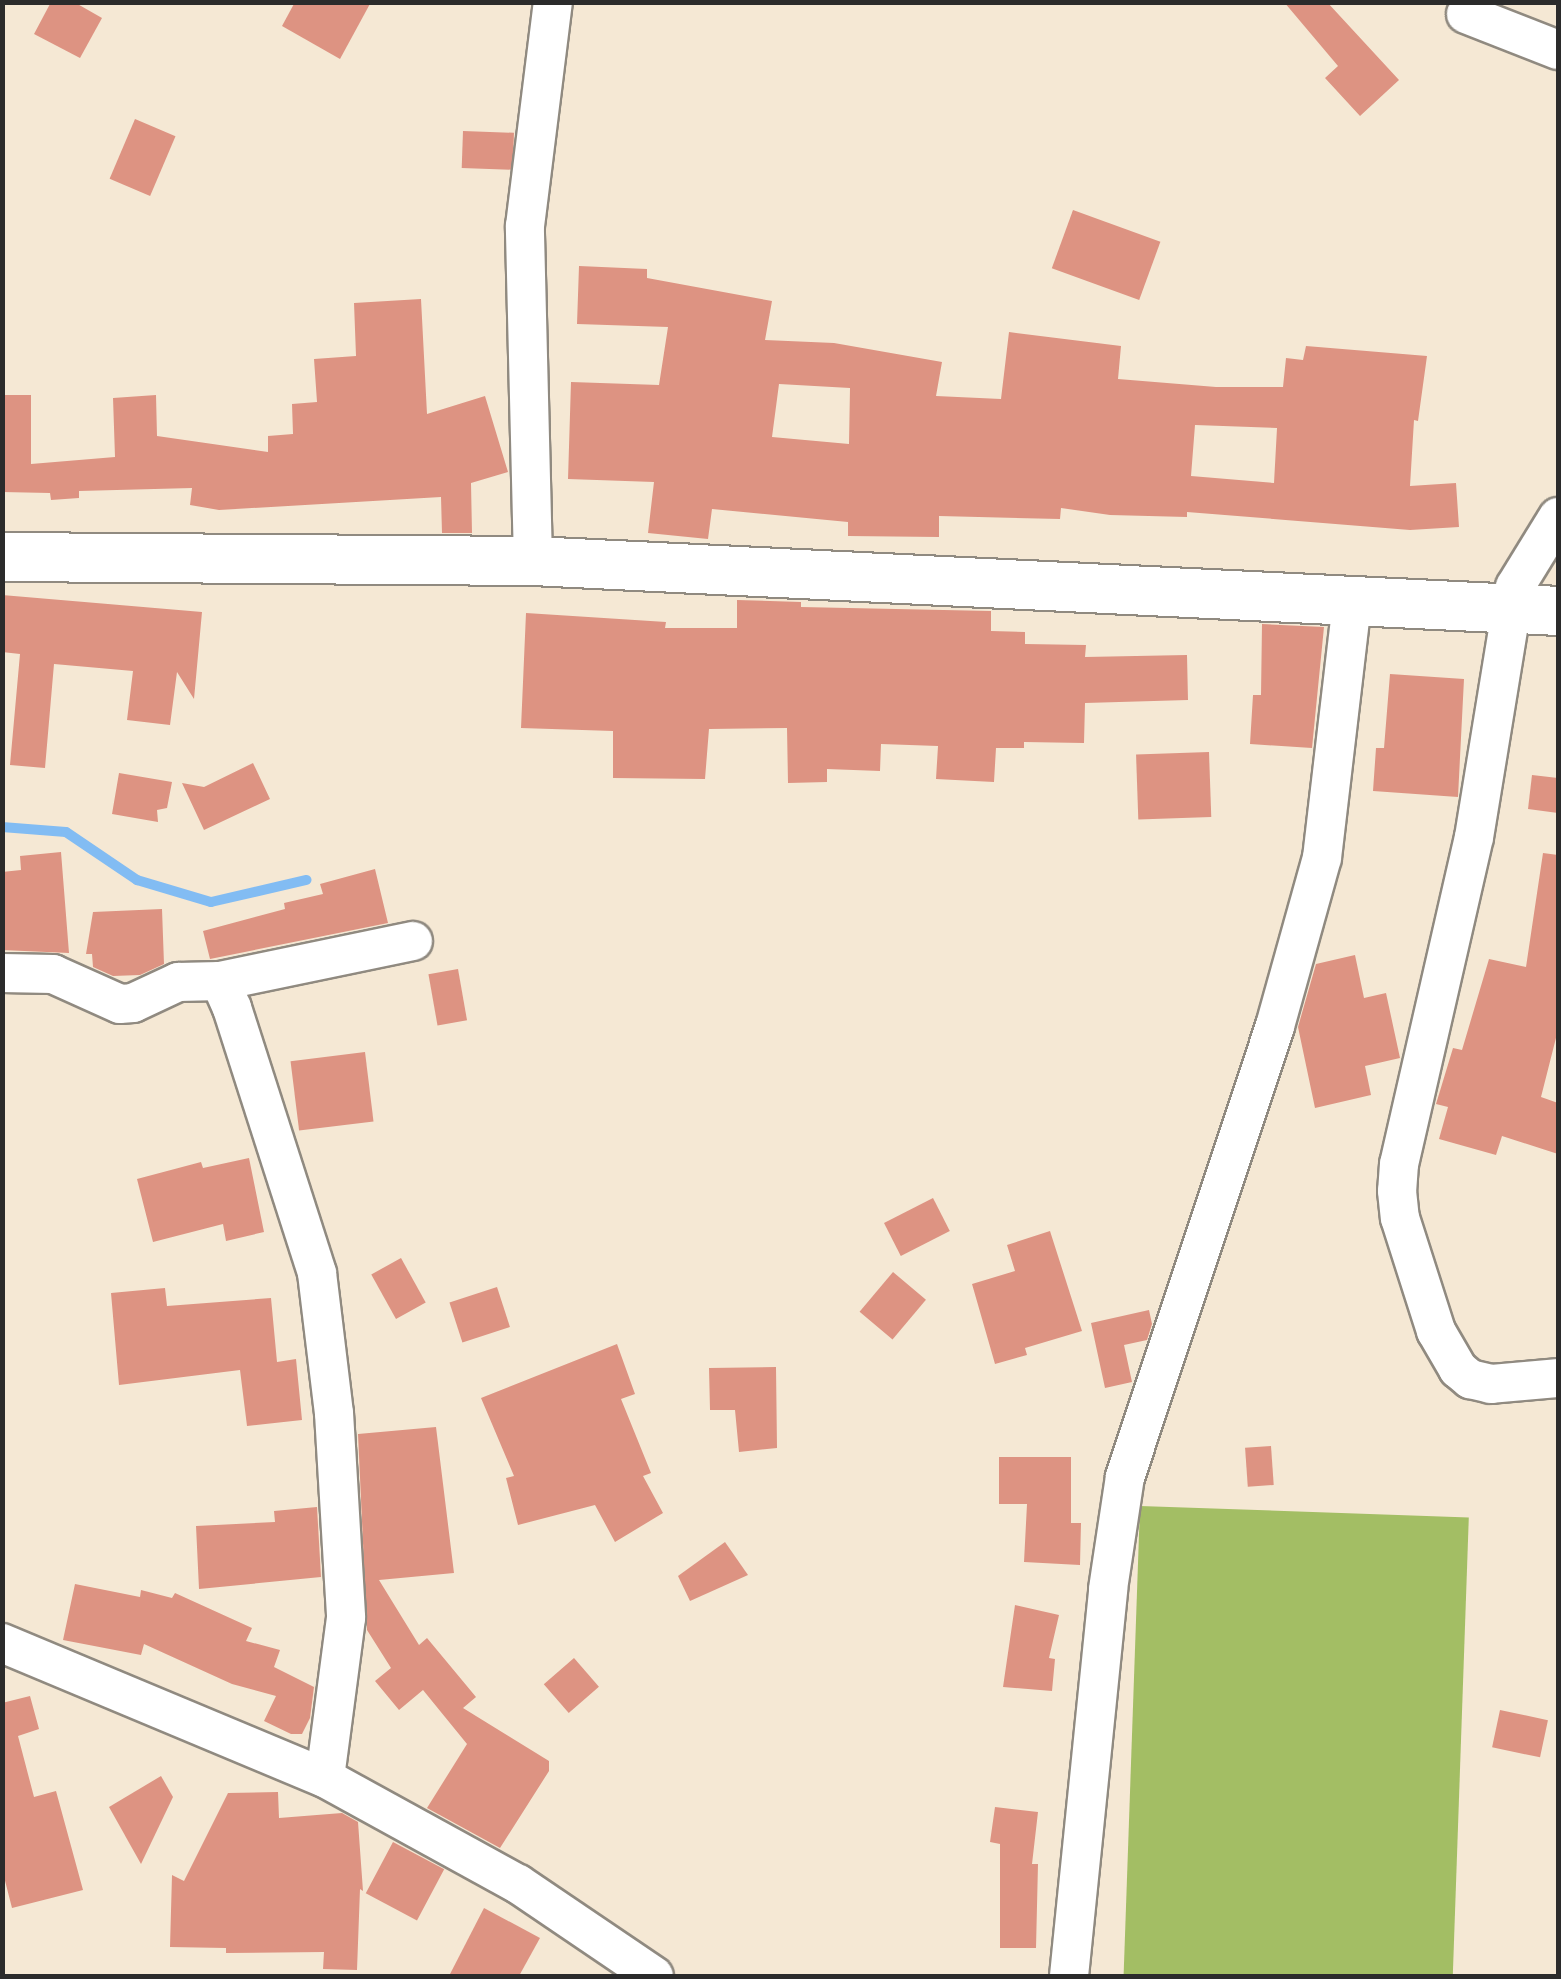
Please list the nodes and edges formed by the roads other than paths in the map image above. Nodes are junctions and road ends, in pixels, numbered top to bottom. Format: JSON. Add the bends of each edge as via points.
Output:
{"nodes":[{"id":1,"x":553,"y":2,"type":"edge"},
{"id":2,"x":1466,"y":14,"type":"dead end"},
{"id":3,"x":1558,"y":50,"type":"edge"},
{"id":4,"x":1558,"y":518,"type":"edge"},
{"id":5,"x":2,"y":557,"type":"edge"},
{"id":6,"x":533,"y":560,"type":"junction"},
{"id":7,"x":1352,"y":604,"type":"junction"},
{"id":8,"x":1512,"y":608,"type":"junction"},
{"id":9,"x":1558,"y":611,"type":"edge"},
{"id":10,"x":413,"y":941,"type":"dead end"},
{"id":11,"x":2,"y":973,"type":"edge"},
{"id":12,"x":220,"y":981,"type":"junction"},
{"id":13,"x":1558,"y":1378,"type":"edge"},
{"id":14,"x":2,"y":1643,"type":"edge"},
{"id":15,"x":325,"y":1778,"type":"junction"},
{"id":16,"x":654,"y":1976,"type":"edge"},
{"id":17,"x":1070,"y":1976,"type":"edge"}],
"edges":[{"from":1,"to":6,"type":"street","via":[[525,226]]},
{"from":2,"to":3,"type":"street"},
{"from":4,"to":8,"type":"street","via":[[1515,587]]},
{"from":5,"to":6,"type":"street"},
{"from":6,"to":7,"type":"street"},
{"from":7,"to":8,"type":"street"},
{"from":7,"to":17,"type":"street","via":[[1322,858],[1274,1026],[1125,1478]]},
{"from":8,"to":9,"type":"street"},
{"from":8,"to":13,"type":"street","via":[[1474,836],[1397,1191],[1436,1331],[1458,1368],[1491,1384]]},
{"from":10,"to":12,"type":"street"},
{"from":11,"to":12,"type":"street","via":[[53,974],[120,1004],[178,982]]},
{"from":12,"to":15,"type":"street","via":[[317,1273],[346,1618]]},
{"from":14,"to":15,"type":"street"},
{"from":15,"to":16,"type":"street","via":[[518,1884]]}]}
